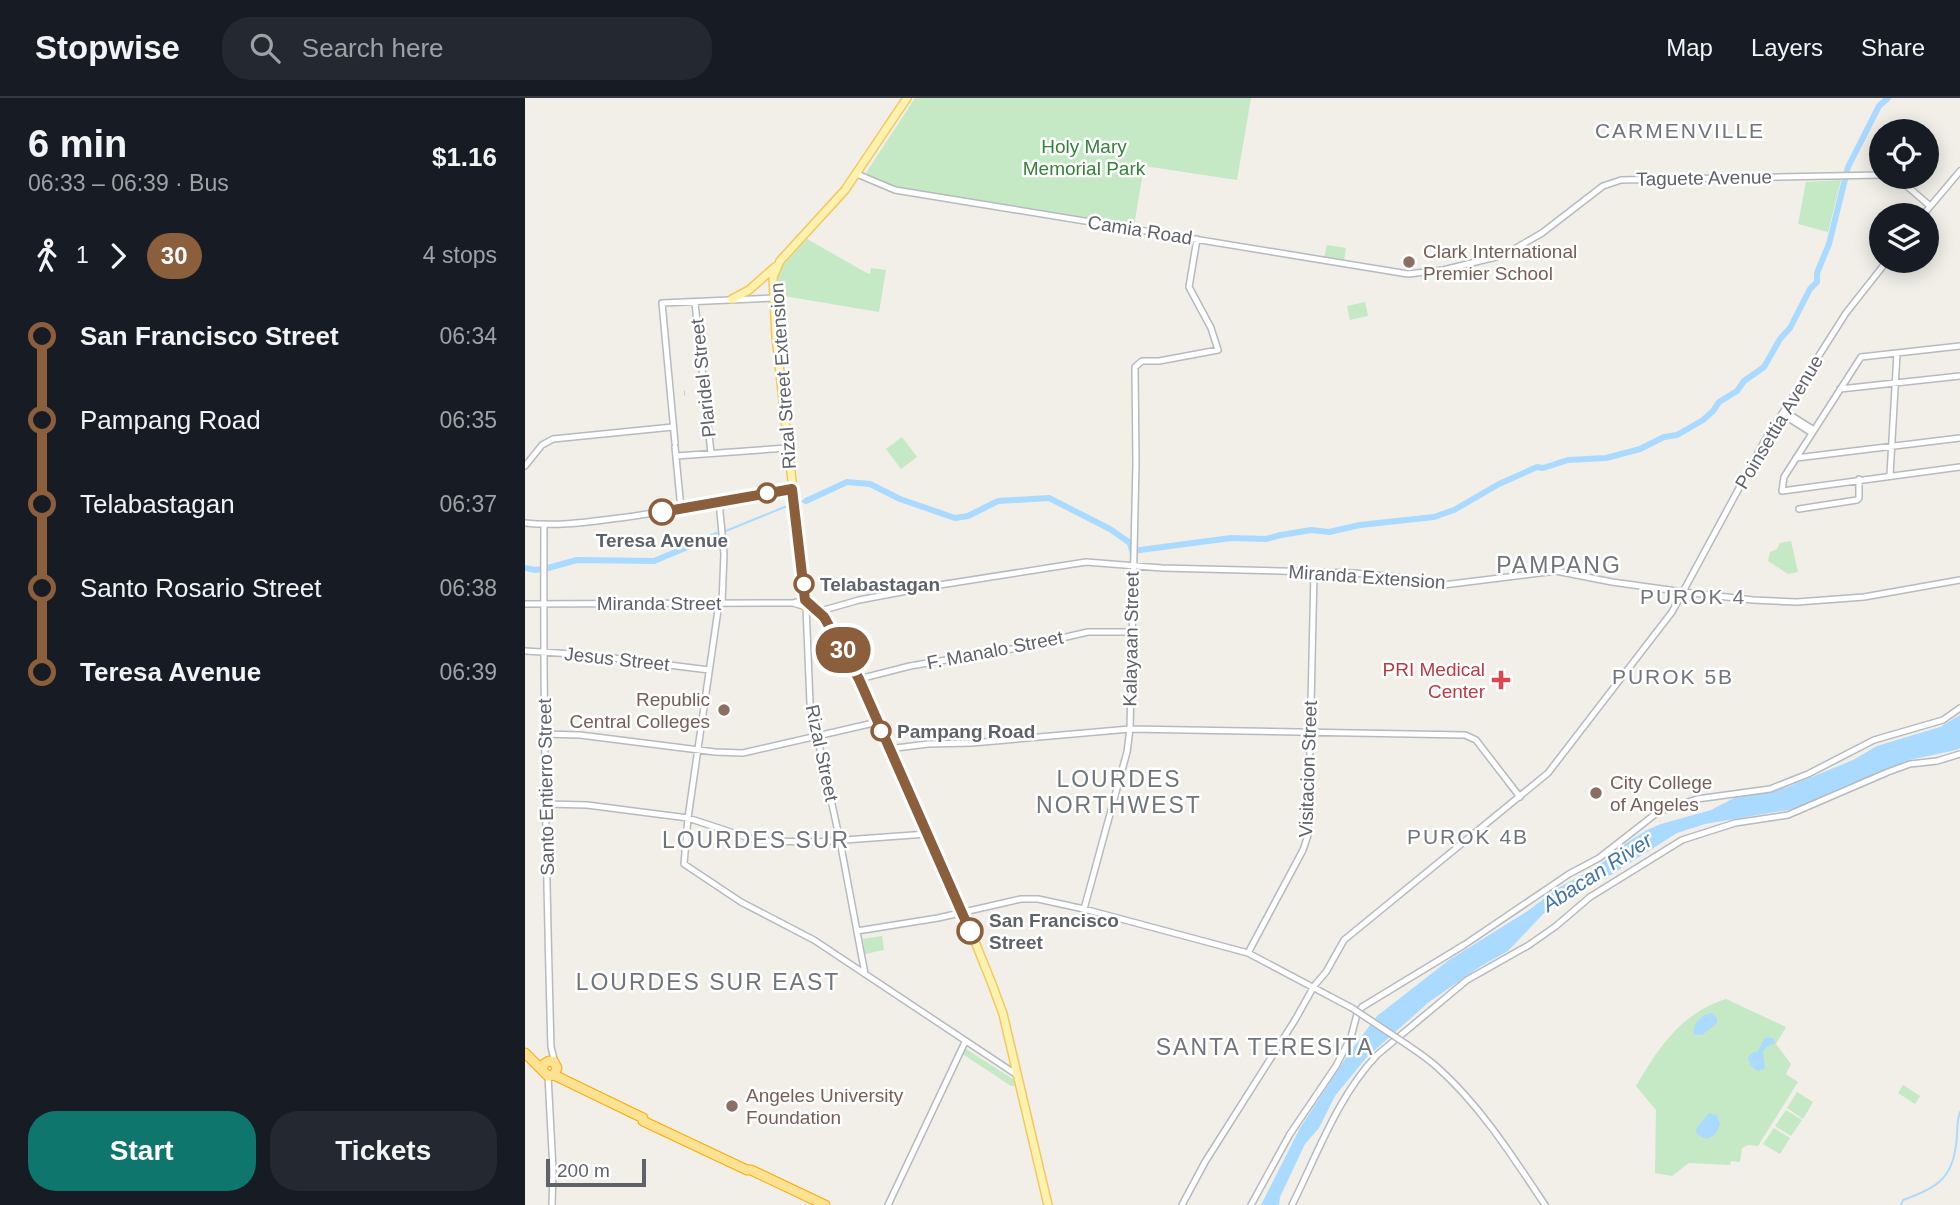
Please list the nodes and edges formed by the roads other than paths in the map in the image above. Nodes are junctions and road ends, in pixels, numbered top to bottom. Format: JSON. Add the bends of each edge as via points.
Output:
{"nodes":[{"id":1,"x":907,"y":98,"type":"edge"},
{"id":2,"x":1960,"y":171,"type":"edge"},
{"id":3,"x":857,"y":174,"type":"junction"},
{"id":4,"x":1869,"y":175,"type":"edge"},
{"id":5,"x":1910,"y":189,"type":"edge"},
{"id":6,"x":1927,"y":203,"type":"edge"},
{"id":7,"x":1933,"y":203,"type":"edge"},
{"id":8,"x":1197,"y":239,"type":"junction"},
{"id":9,"x":780,"y":261,"type":"junction"},
{"id":10,"x":1427,"y":273,"type":"joint"},
{"id":11,"x":1878,"y":273,"type":"edge"},
{"id":12,"x":773,"y":298,"type":"junction"},
{"id":13,"x":733,"y":299,"type":"junction"},
{"id":14,"x":695,"y":303,"type":"junction"},
{"id":15,"x":1960,"y":346,"type":"edge"},
{"id":16,"x":1897,"y":353,"type":"junction"},
{"id":17,"x":1960,"y":376,"type":"edge"},
{"id":18,"x":1895,"y":382,"type":"junction"},
{"id":19,"x":1840,"y":389,"type":"junction"},
{"id":20,"x":1783,"y":412,"type":"junction"},
{"id":21,"x":673,"y":427,"type":"junction"},
{"id":22,"x":1813,"y":432,"type":"junction"},
{"id":23,"x":1960,"y":438,"type":"edge"},
{"id":24,"x":1892,"y":445,"type":"junction"},
{"id":25,"x":787,"y":448,"type":"junction"},
{"id":26,"x":711,"y":453,"type":"junction"},
{"id":27,"x":676,"y":456,"type":"junction"},
{"id":28,"x":1796,"y":458,"type":"junction"},
{"id":29,"x":525,"y":466,"type":"edge"},
{"id":30,"x":1960,"y":467,"type":"edge"},
{"id":31,"x":1890,"y":475,"type":"junction"},
{"id":32,"x":1859,"y":480,"type":"junction"},
{"id":33,"x":792,"y":492,"type":"junction"},
{"id":34,"x":719,"y":502,"type":"junction"},
{"id":35,"x":681,"y":509,"type":"junction"},
{"id":36,"x":1799,"y":509,"type":"dead end"},
{"id":37,"x":525,"y":523,"type":"edge"},
{"id":38,"x":544,"y":524,"type":"junction"},
{"id":39,"x":1133,"y":566,"type":"junction"},
{"id":40,"x":1314,"y":572,"type":"junction"},
{"id":41,"x":1960,"y":580,"type":"edge"},
{"id":42,"x":1684,"y":592,"type":"junction"},
{"id":43,"x":721,"y":603,"type":"junction"},
{"id":44,"x":806,"y":603,"type":"junction"},
{"id":45,"x":525,"y":604,"type":"edge"},
{"id":46,"x":544,"y":604,"type":"junction"},
{"id":47,"x":819,"y":613,"type":"junction"},
{"id":48,"x":1132,"y":632,"type":"junction"},
{"id":49,"x":525,"y":651,"type":"edge"},
{"id":50,"x":544,"y":652,"type":"junction"},
{"id":51,"x":709,"y":670,"type":"junction"},
{"id":52,"x":859,"y":679,"type":"junction"},
{"id":53,"x":1960,"y":708,"type":"edge"},
{"id":54,"x":878,"y":722,"type":"junction"},
{"id":55,"x":1130,"y":729,"type":"junction"},
{"id":56,"x":1310,"y":733,"type":"junction"},
{"id":57,"x":544,"y":734,"type":"junction"},
{"id":58,"x":818,"y":736,"type":"junction"},
{"id":59,"x":888,"y":749,"type":"junction"},
{"id":60,"x":698,"y":750,"type":"junction"},
{"id":61,"x":1960,"y":754,"type":"edge"},
{"id":62,"x":1520,"y":797,"type":"junction"},
{"id":63,"x":546,"y":804,"type":"junction"},
{"id":64,"x":688,"y":818,"type":"junction"},
{"id":65,"x":927,"y":834,"type":"junction"},
{"id":66,"x":840,"y":841,"type":"junction"},
{"id":67,"x":1084,"y":909,"type":"junction"},
{"id":68,"x":963,"y":913,"type":"junction"},
{"id":69,"x":857,"y":931,"type":"junction"},
{"id":70,"x":1248,"y":953,"type":"junction"},
{"id":71,"x":865,"y":974,"type":"junction"},
{"id":72,"x":1314,"y":986,"type":"junction"},
{"id":73,"x":965,"y":1042,"type":"junction"},
{"id":74,"x":528,"y":1055,"type":"edge"},
{"id":75,"x":550,"y":1069,"type":"junction"},
{"id":76,"x":1018,"y":1076,"type":"junction"},
{"id":77,"x":552,"y":1205,"type":"edge"},
{"id":78,"x":825,"y":1205,"type":"edge"},
{"id":79,"x":888,"y":1205,"type":"edge"},
{"id":80,"x":1048,"y":1205,"type":"edge"},
{"id":81,"x":1182,"y":1205,"type":"edge"},
{"id":82,"x":1251,"y":1205,"type":"edge"},
{"id":83,"x":1291,"y":1205,"type":"edge"},
{"id":84,"x":1545,"y":1205,"type":"edge"}],
"edges":[{"from":1,"to":3,"type":"main road","name":"Rizal Street Extension"},
{"from":2,"to":7,"type":"street"},
{"from":3,"to":8,"type":"street","name":"Camia Road","via":[[895,190]]},
{"from":3,"to":9,"type":"main road","name":"Rizal Street Extension"},
{"from":4,"to":10,"type":"street","name":"Taguete Avenue","via":[[1613,181],[1542,233],[1503,255]]},
{"from":5,"to":6,"type":"street"},
{"from":8,"to":10,"type":"street","name":"Camia Road","via":[[1392,272]]},
{"from":8,"to":39,"type":"street","name":"Kalayaan Street","via":[[1189,287],[1212,328],[1218,350],[1136,364]]},
{"from":9,"to":12,"type":"main road","name":"Rizal Street Extension","via":[[773,278]]},
{"from":9,"to":13,"type":"main road"},
{"from":11,"to":20,"type":"street","name":"Poinsettia Avenue","via":[[1846,313]]},
{"from":12,"to":13,"type":"street"},
{"from":12,"to":25,"type":"main road","name":"Rizal Street Extension"},
{"from":13,"to":14,"type":"street"},
{"from":14,"to":21,"type":"street","via":[[663,303]]},
{"from":14,"to":26,"type":"street","name":"Plaridel Street"},
{"from":15,"to":16,"type":"street"},
{"from":16,"to":18,"type":"street"},
{"from":16,"to":19,"type":"street","via":[[1861,357]]},
{"from":17,"to":18,"type":"street"},
{"from":18,"to":19,"type":"street"},
{"from":18,"to":24,"type":"street"},
{"from":19,"to":22,"type":"street"},
{"from":20,"to":22,"type":"street"},
{"from":20,"to":42,"type":"street","name":"Poinsettia Avenue"},
{"from":21,"to":27,"type":"street"},
{"from":21,"to":29,"type":"street","via":[[555,439],[543,445]]},
{"from":22,"to":28,"type":"street"},
{"from":23,"to":24,"type":"street"},
{"from":24,"to":28,"type":"street"},
{"from":24,"to":31,"type":"street"},
{"from":25,"to":26,"type":"street"},
{"from":25,"to":33,"type":"main road","name":"Rizal Street Extension"},
{"from":26,"to":27,"type":"street"},
{"from":27,"to":35,"type":"street"},
{"from":28,"to":32,"type":"street","via":[[1784,477],[1782,491]]},
{"from":30,"to":31,"type":"street"},
{"from":31,"to":32,"type":"street"},
{"from":32,"to":36,"type":"street","via":[[1857,500]]},
{"from":33,"to":34,"type":"street"},
{"from":33,"to":44,"type":"main road","name":"Rizal Street"},
{"from":34,"to":35,"type":"street"},
{"from":34,"to":43,"type":"street","via":[[723,526]]},
{"from":35,"to":38,"type":"street"},
{"from":37,"to":38,"type":"street"},
{"from":38,"to":46,"type":"street","name":"Santo Entierro Street"},
{"from":39,"to":40,"type":"street","name":"Miranda Extension"},
{"from":39,"to":47,"type":"street","name":"Miranda Extension","via":[[1073,563],[859,600]]},
{"from":39,"to":48,"type":"street","name":"Kalayaan Street"},
{"from":40,"to":42,"type":"street","name":"Miranda Extension","via":[[1407,578],[1435,586],[1556,571]]},
{"from":40,"to":56,"type":"street","name":"Visitacion Street"},
{"from":41,"to":42,"type":"street","name":"Miranda Extension","via":[[1864,597],[1797,602]]},
{"from":42,"to":62,"type":"street","name":"Poinsettia Avenue","via":[[1548,773]]},
{"from":43,"to":44,"type":"street","name":"Miranda Street"},
{"from":43,"to":46,"type":"street","name":"Miranda Street"},
{"from":43,"to":51,"type":"street"},
{"from":44,"to":47,"type":"main road"},
{"from":44,"to":58,"type":"street","name":"Rizal Street","via":[[810,703]]},
{"from":45,"to":46,"type":"street","name":"Miranda Street"},
{"from":46,"to":50,"type":"street","name":"Santo Entierro Street"},
{"from":47,"to":52,"type":"main road"},
{"from":48,"to":52,"type":"street","name":"F. Manalo Street","via":[[1088,632]]},
{"from":48,"to":55,"type":"street","name":"Kalayaan Street"},
{"from":49,"to":50,"type":"street","name":"Jesus Street"},
{"from":50,"to":51,"type":"street","name":"Jesus Street"},
{"from":50,"to":57,"type":"street","name":"Santo Entierro Street"},
{"from":51,"to":60,"type":"street"},
{"from":52,"to":54,"type":"main road"},
{"from":53,"to":82,"type":"street","via":[[1943,720],[1874,740],[1770,789],[1697,799],[1658,812],[1599,858],[1362,1007],[1336,1066],[1290,1134]]},
{"from":54,"to":58,"type":"street"},
{"from":54,"to":59,"type":"main road"},
{"from":55,"to":56,"type":"street"},
{"from":55,"to":59,"type":"street"},
{"from":55,"to":67,"type":"street","name":"Kalayaan Street"},
{"from":56,"to":62,"type":"street","via":[[1468,736]]},
{"from":56,"to":70,"type":"street","name":"Visitacion Street","via":[[1306,845]]},
{"from":57,"to":60,"type":"street"},
{"from":57,"to":63,"type":"street","name":"Santo Entierro Street"},
{"from":58,"to":60,"type":"street","via":[[743,754]]},
{"from":58,"to":66,"type":"street","name":"Rizal Street"},
{"from":59,"to":65,"type":"main road"},
{"from":60,"to":64,"type":"street"},
{"from":61,"to":83,"type":"street","via":[[1910,764],[1788,815],[1694,835],[1590,897],[1543,936],[1467,980],[1367,1065],[1333,1120]]},
{"from":62,"to":72,"type":"street","name":"Poinsettia Avenue","via":[[1353,931]]},
{"from":63,"to":64,"type":"street"},
{"from":63,"to":75,"type":"street","name":"Santo Entierro Street"},
{"from":64,"to":66,"type":"street","via":[[758,841]]},
{"from":64,"to":71,"type":"street","via":[[684,864]]},
{"from":65,"to":66,"type":"street"},
{"from":65,"to":68,"type":"main road"},
{"from":66,"to":69,"type":"street","name":"Rizal Street"},
{"from":67,"to":68,"type":"street","via":[[1026,898]]},
{"from":67,"to":70,"type":"street"},
{"from":68,"to":69,"type":"street"},
{"from":68,"to":76,"type":"main road","via":[[1000,1003]]},
{"from":69,"to":71,"type":"street","name":"Rizal Street"},
{"from":70,"to":72,"type":"street"},
{"from":71,"to":73,"type":"street"},
{"from":72,"to":81,"type":"street","name":"Poinsettia Avenue"},
{"from":72,"to":84,"type":"street","bridge":true,"via":[[1436,1066],[1474,1107]]},
{"from":73,"to":76,"type":"street"},
{"from":73,"to":79,"type":"street"},
{"from":74,"to":75,"type":"highway"},
{"from":75,"to":77,"type":"street","name":"Santo Entierro Street"},
{"from":75,"to":78,"type":"highway","via":[[643,1121]]},
{"from":76,"to":80,"type":"main road"}]}
